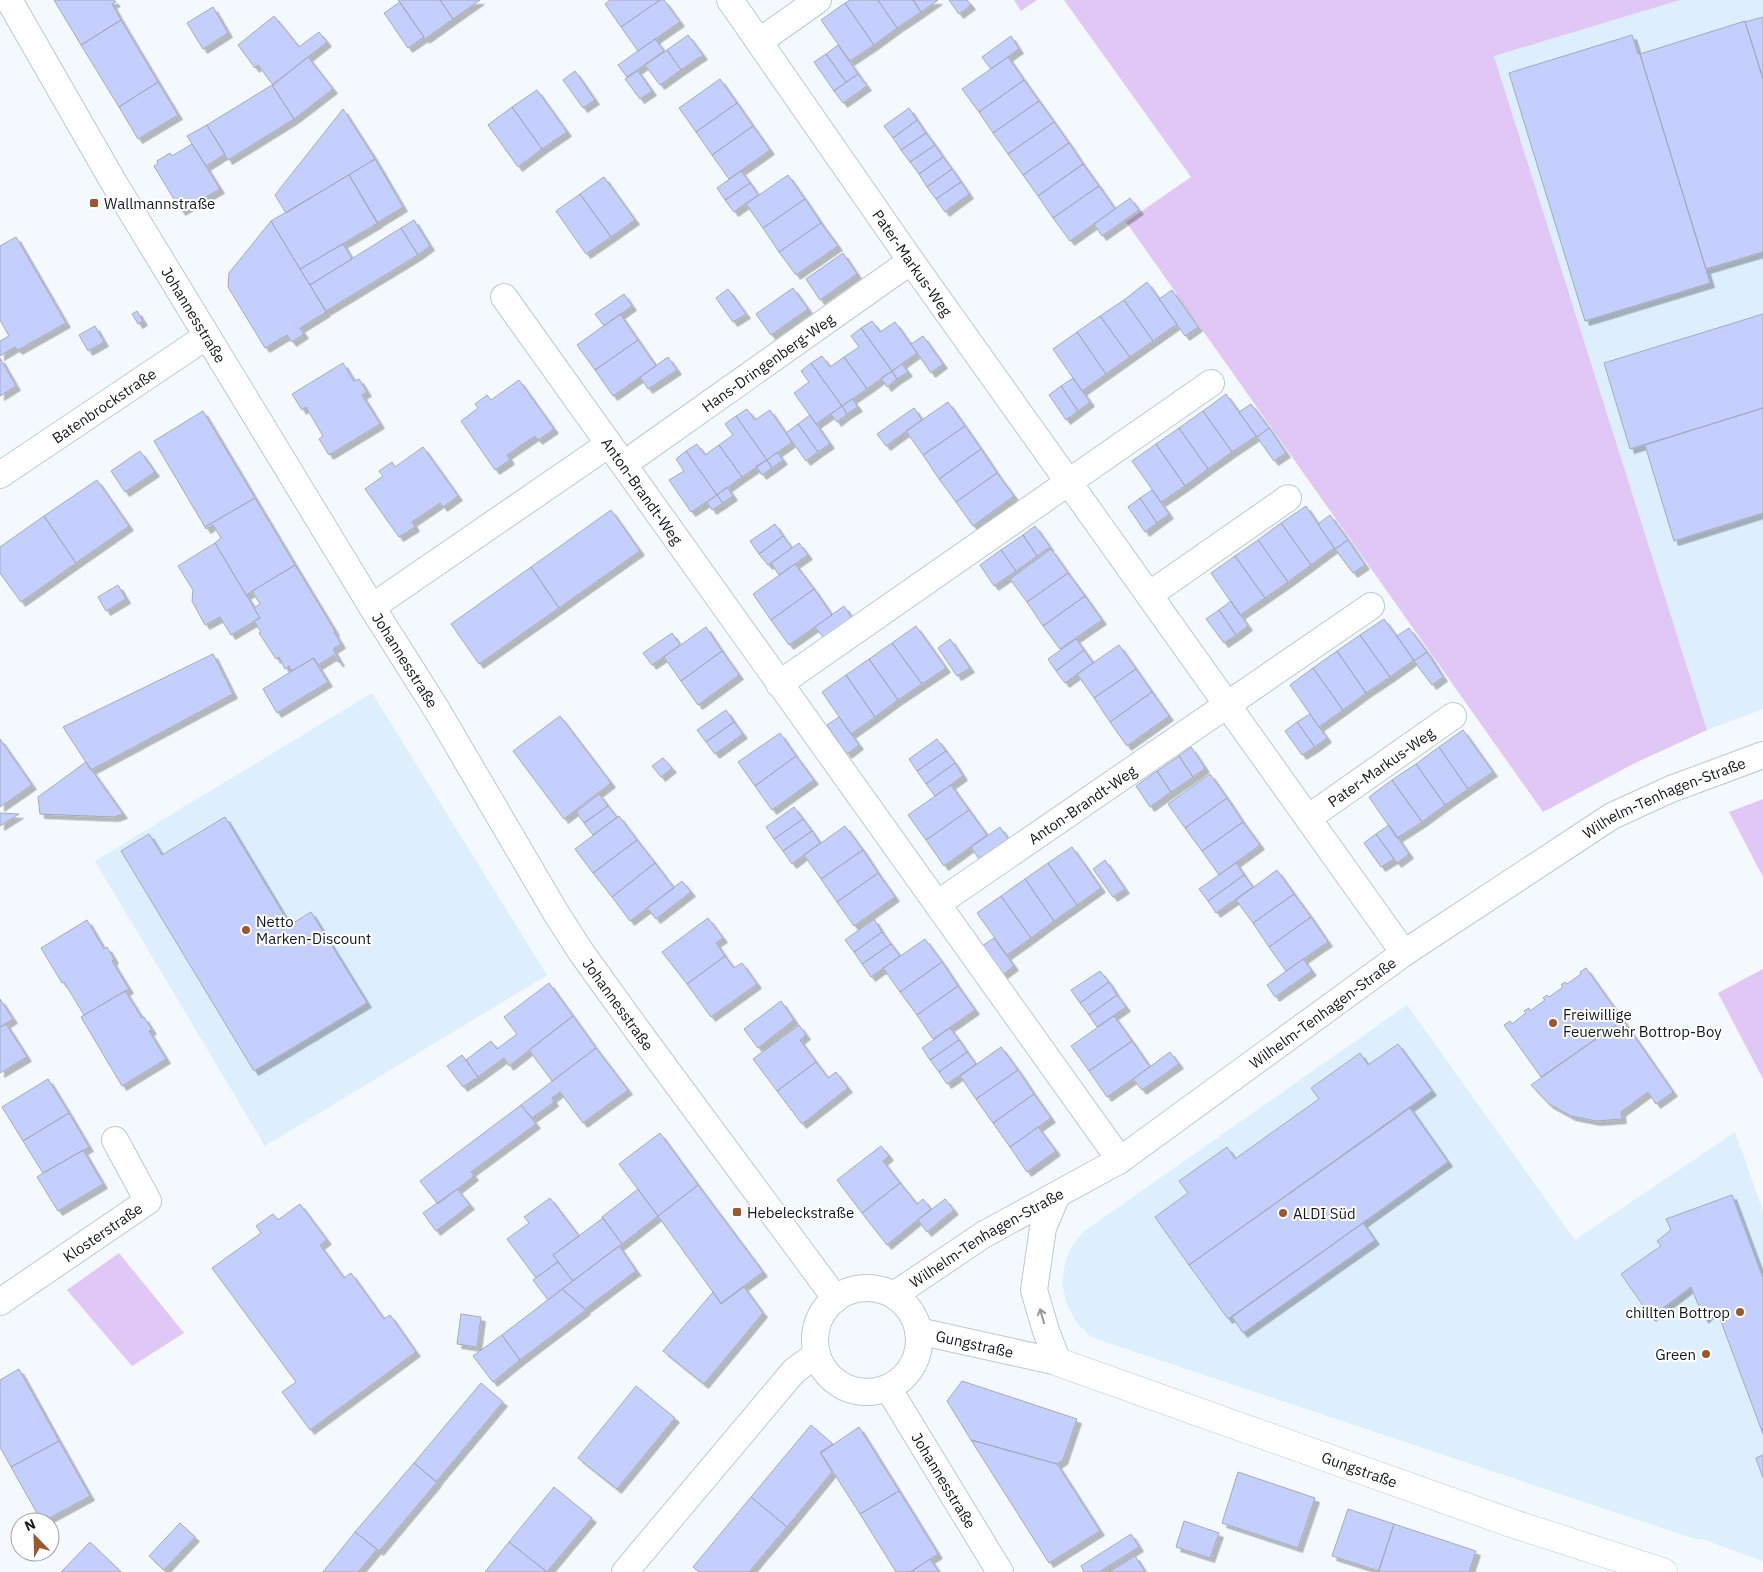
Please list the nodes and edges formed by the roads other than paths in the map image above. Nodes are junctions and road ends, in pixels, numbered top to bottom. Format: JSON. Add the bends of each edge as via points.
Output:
{"nodes":[{"id":1,"x":9,"y":0,"type":"edge"},
{"id":2,"x":730,"y":0,"type":"edge"},
{"id":3,"x":818,"y":0,"type":"edge"},
{"id":4,"x":760,"y":41,"type":"junction"},
{"id":5,"x":911,"y":261,"type":"junction"},
{"id":6,"x":504,"y":297,"type":"dead end"},
{"id":7,"x":207,"y":336,"type":"junction"},
{"id":8,"x":1211,"y":383,"type":"dead end"},
{"id":9,"x":616,"y":454,"type":"junction"},
{"id":10,"x":0,"y":475,"type":"edge"},
{"id":11,"x":1068,"y":482,"type":"junction"},
{"id":12,"x":1288,"y":498,"type":"dead end"},
{"id":13,"x":1149,"y":595,"type":"junction"},
{"id":14,"x":1371,"y":606,"type":"dead end"},
{"id":15,"x":372,"y":607,"type":"junction"},
{"id":16,"x":779,"y":684,"type":"junction"},
{"id":17,"x":1227,"y":704,"type":"junction"},
{"id":18,"x":1452,"y":716,"type":"dead end"},
{"id":19,"x":1763,"y":756,"type":"edge"},
{"id":20,"x":1308,"y":818,"type":"junction"},
{"id":21,"x":938,"y":904,"type":"junction"},
{"id":22,"x":1404,"y":953,"type":"junction"},
{"id":23,"x":115,"y":1140,"type":"dead end"},
{"id":24,"x":1120,"y":1160,"type":"junction"},
{"id":25,"x":1057,"y":1194,"type":"junction"},
{"id":26,"x":894,"y":1295,"type":"junction"},
{"id":27,"x":836,"y":1299,"type":"junction"},
{"id":28,"x":0,"y":1302,"type":"edge"},
{"id":29,"x":918,"y":1331,"type":"junction"},
{"id":30,"x":817,"y":1354,"type":"junction"},
{"id":31,"x":1058,"y":1362,"type":"junction"},
{"id":32,"x":888,"y":1388,"type":"junction"},
{"id":33,"x":625,"y":1572,"type":"edge"},
{"id":34,"x":1000,"y":1572,"type":"edge"},
{"id":35,"x":1663,"y":1572,"type":"edge"}],
"edges":[{"from":1,"to":7,"type":"street","name":"Johannesstraße"},
{"from":2,"to":4,"type":"street","name":"Pater-Markus-Weg"},
{"from":3,"to":4,"type":"street"},
{"from":4,"to":5,"type":"street","name":"Pater-Markus-Weg"},
{"from":5,"to":9,"type":"street","name":"Hans-Dringenberg-Weg"},
{"from":5,"to":11,"type":"street","name":"Pater-Markus-Weg"},
{"from":6,"to":9,"type":"street","name":"Anton-Brandt-Weg"},
{"from":7,"to":10,"type":"street","name":"Batenbrockstraße"},
{"from":7,"to":15,"type":"street","name":"Johannesstraße"},
{"from":8,"to":11,"type":"street"},
{"from":9,"to":15,"type":"street","name":"Hans-Dringenberg-Weg"},
{"from":9,"to":16,"type":"street","name":"Anton-Brandt-Weg"},
{"from":11,"to":13,"type":"street","name":"Pater-Markus-Weg"},
{"from":11,"to":16,"type":"street"},
{"from":12,"to":13,"type":"street"},
{"from":13,"to":17,"type":"street","name":"Pater-Markus-Weg"},
{"from":14,"to":17,"type":"street"},
{"from":15,"to":27,"type":"street","name":"Johannesstraße","via":[[581,952]]},
{"from":16,"to":21,"type":"street","name":"Anton-Brandt-Weg"},
{"from":17,"to":20,"type":"street","name":"Pater-Markus-Weg"},
{"from":17,"to":21,"type":"street","name":"Anton-Brandt-Weg"},
{"from":18,"to":20,"type":"street","name":"Pater-Markus-Weg"},
{"from":19,"to":22,"type":"street","name":"Wilhelm-Tenhagen-Straße","via":[[1670,789],[1612,816]]},
{"from":20,"to":22,"type":"street","name":"Pater-Markus-Weg"},
{"from":21,"to":24,"type":"street","name":"Anton-Brandt-Weg"},
{"from":22,"to":24,"type":"street","name":"Wilhelm-Tenhagen-Straße"},
{"from":23,"to":28,"type":"street","name":"Klosterstraße","via":[[148,1201]]},
{"from":24,"to":25,"type":"street","name":"Wilhelm-Tenhagen-Straße"},
{"from":25,"to":26,"type":"street","name":"Wilhelm-Tenhagen-Straße","via":[[983,1235]]},
{"from":31,"to":25,"type":"street","one_way":true,"via":[[1034,1290],[1043,1228]]},
{"from":26,"to":27,"type":"street","via":[[882,1290],[858,1288]]},
{"from":26,"to":29,"type":"street","via":[[910,1311]]},
{"from":27,"to":30,"type":"street","via":[[827,1307],[816,1329]]},
{"from":29,"to":31,"type":"street","name":"Gungstraße"},
{"from":29,"to":32,"type":"street","via":[[916,1358],[900,1381]]},
{"from":30,"to":32,"type":"street","via":[[832,1379],[845,1387],[859,1392]]},
{"from":30,"to":33,"type":"street","via":[[794,1371]]},
{"from":31,"to":35,"type":"street","name":"Gungstraße","via":[[1510,1523]]},
{"from":32,"to":34,"type":"street","name":"Johannesstraße"}]}
